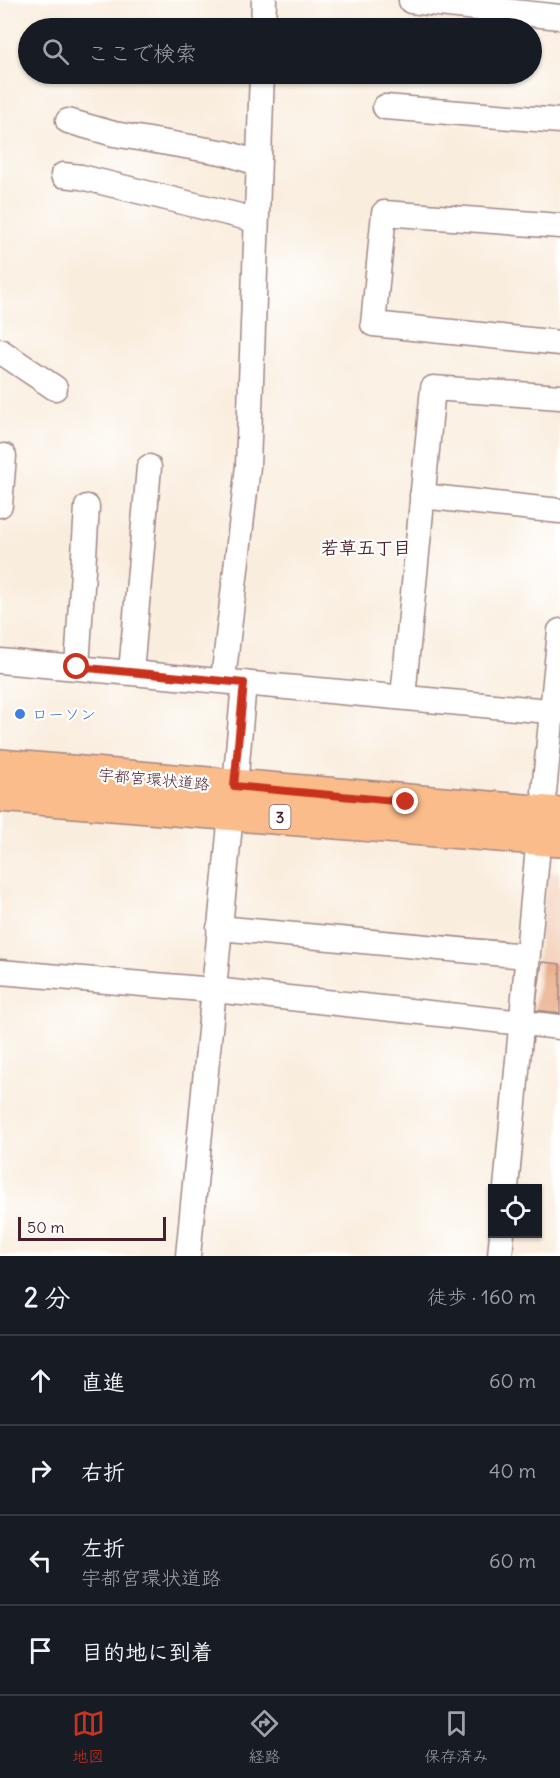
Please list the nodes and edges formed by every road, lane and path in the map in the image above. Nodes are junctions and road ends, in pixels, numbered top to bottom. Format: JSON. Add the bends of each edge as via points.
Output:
{"nodes":[{"id":1,"x":264,"y":0,"type":"edge"},
{"id":2,"x":411,"y":2,"type":"dead end"},
{"id":3,"x":560,"y":17,"type":"edge"},
{"id":4,"x":263,"y":18,"type":"edge"},
{"id":5,"x":262,"y":84,"type":"edge"},
{"id":6,"x":385,"y":107,"type":"dead end"},
{"id":7,"x":68,"y":121,"type":"dead end"},
{"id":8,"x":560,"y":122,"type":"edge"},
{"id":9,"x":258,"y":163,"type":"junction"},
{"id":10,"x":63,"y":175,"type":"dead end"},
{"id":11,"x":256,"y":220,"type":"junction"},
{"id":12,"x":560,"y":226,"type":"edge"},
{"id":13,"x":560,"y":343,"type":"edge"},
{"id":14,"x":0,"y":351,"type":"edge"},
{"id":15,"x":55,"y":388,"type":"dead end"},
{"id":16,"x":560,"y":397,"type":"edge"},
{"id":17,"x":4,"y":456,"type":"dead end"},
{"id":18,"x":149,"y":467,"type":"dead end"},
{"id":19,"x":422,"y":496,"type":"junction"},
{"id":20,"x":0,"y":505,"type":"edge"},
{"id":21,"x":87,"y":507,"type":"dead end"},
{"id":22,"x":560,"y":511,"type":"edge"},
{"id":23,"x":560,"y":631,"type":"edge"},
{"id":24,"x":0,"y":661,"type":"edge"},
{"id":25,"x":77,"y":667,"type":"junction"},
{"id":26,"x":131,"y":672,"type":"junction"},
{"id":27,"x":234,"y":681,"type":"junction"},
{"id":28,"x":403,"y":697,"type":"junction"},
{"id":29,"x":556,"y":711,"type":"edge"},
{"id":30,"x":0,"y":766,"type":"edge"},
{"id":31,"x":0,"y":795,"type":"edge"},
{"id":32,"x":233,"y":800,"type":"junction"},
{"id":33,"x":555,"y":800,"type":"edge"},
{"id":34,"x":552,"y":852,"type":"edge"},
{"id":35,"x":219,"y":928,"type":"junction"},
{"id":36,"x":526,"y":956,"type":"junction"},
{"id":37,"x":0,"y":972,"type":"edge"},
{"id":38,"x":214,"y":990,"type":"junction"},
{"id":39,"x":520,"y":1023,"type":"junction"},
{"id":40,"x":560,"y":1027,"type":"edge"},
{"id":41,"x":506,"y":1184,"type":"edge"},
{"id":42,"x":502,"y":1238,"type":"edge"},
{"id":43,"x":188,"y":1256,"type":"edge"},
{"id":44,"x":500,"y":1256,"type":"edge"}],
"edges":[{"from":1,"to":4,"type":"street"},
{"from":2,"to":3,"type":"street"},
{"from":5,"to":9,"type":"street"},
{"from":6,"to":8,"type":"street"},
{"from":7,"to":9,"type":"street"},
{"from":9,"to":11,"type":"street"},
{"from":10,"to":11,"type":"street"},
{"from":11,"to":27,"type":"street","via":[[248,466]]},
{"from":12,"to":13,"type":"street","via":[[384,213],[373,324]]},
{"from":14,"to":15,"type":"street"},
{"from":16,"to":19,"type":"street","via":[[433,388]]},
{"from":17,"to":20,"type":"street"},
{"from":18,"to":26,"type":"street"},
{"from":19,"to":22,"type":"street"},
{"from":19,"to":28,"type":"street"},
{"from":21,"to":25,"type":"street"},
{"from":23,"to":29,"type":"street"},
{"from":24,"to":25,"type":"street"},
{"from":25,"to":26,"type":"street"},
{"from":26,"to":27,"type":"street"},
{"from":27,"to":28,"type":"street"},
{"from":27,"to":32,"type":"street"},
{"from":28,"to":29,"type":"street"},
{"from":29,"to":33,"type":"street"},
{"from":30,"to":32,"type":"main road","name":"宇都宮環状道路","number":"3"},
{"from":31,"to":32,"type":"main road","name":"宇都宮環状道路","number":"3"},
{"from":32,"to":33,"type":"main road","name":"宇都宮環状道路","number":"3","via":[[406,802],[468,790]]},
{"from":32,"to":34,"type":"main road","name":"宇都宮環状道路","number":"3","via":[[448,831],[480,844]]},
{"from":32,"to":35,"type":"street"},
{"from":34,"to":36,"type":"street"},
{"from":35,"to":36,"type":"street"},
{"from":35,"to":38,"type":"street"},
{"from":36,"to":39,"type":"street"},
{"from":37,"to":38,"type":"street"},
{"from":38,"to":39,"type":"street"},
{"from":38,"to":43,"type":"street"},
{"from":39,"to":40,"type":"street"},
{"from":39,"to":41,"type":"street"},
{"from":42,"to":44,"type":"street"}]}
